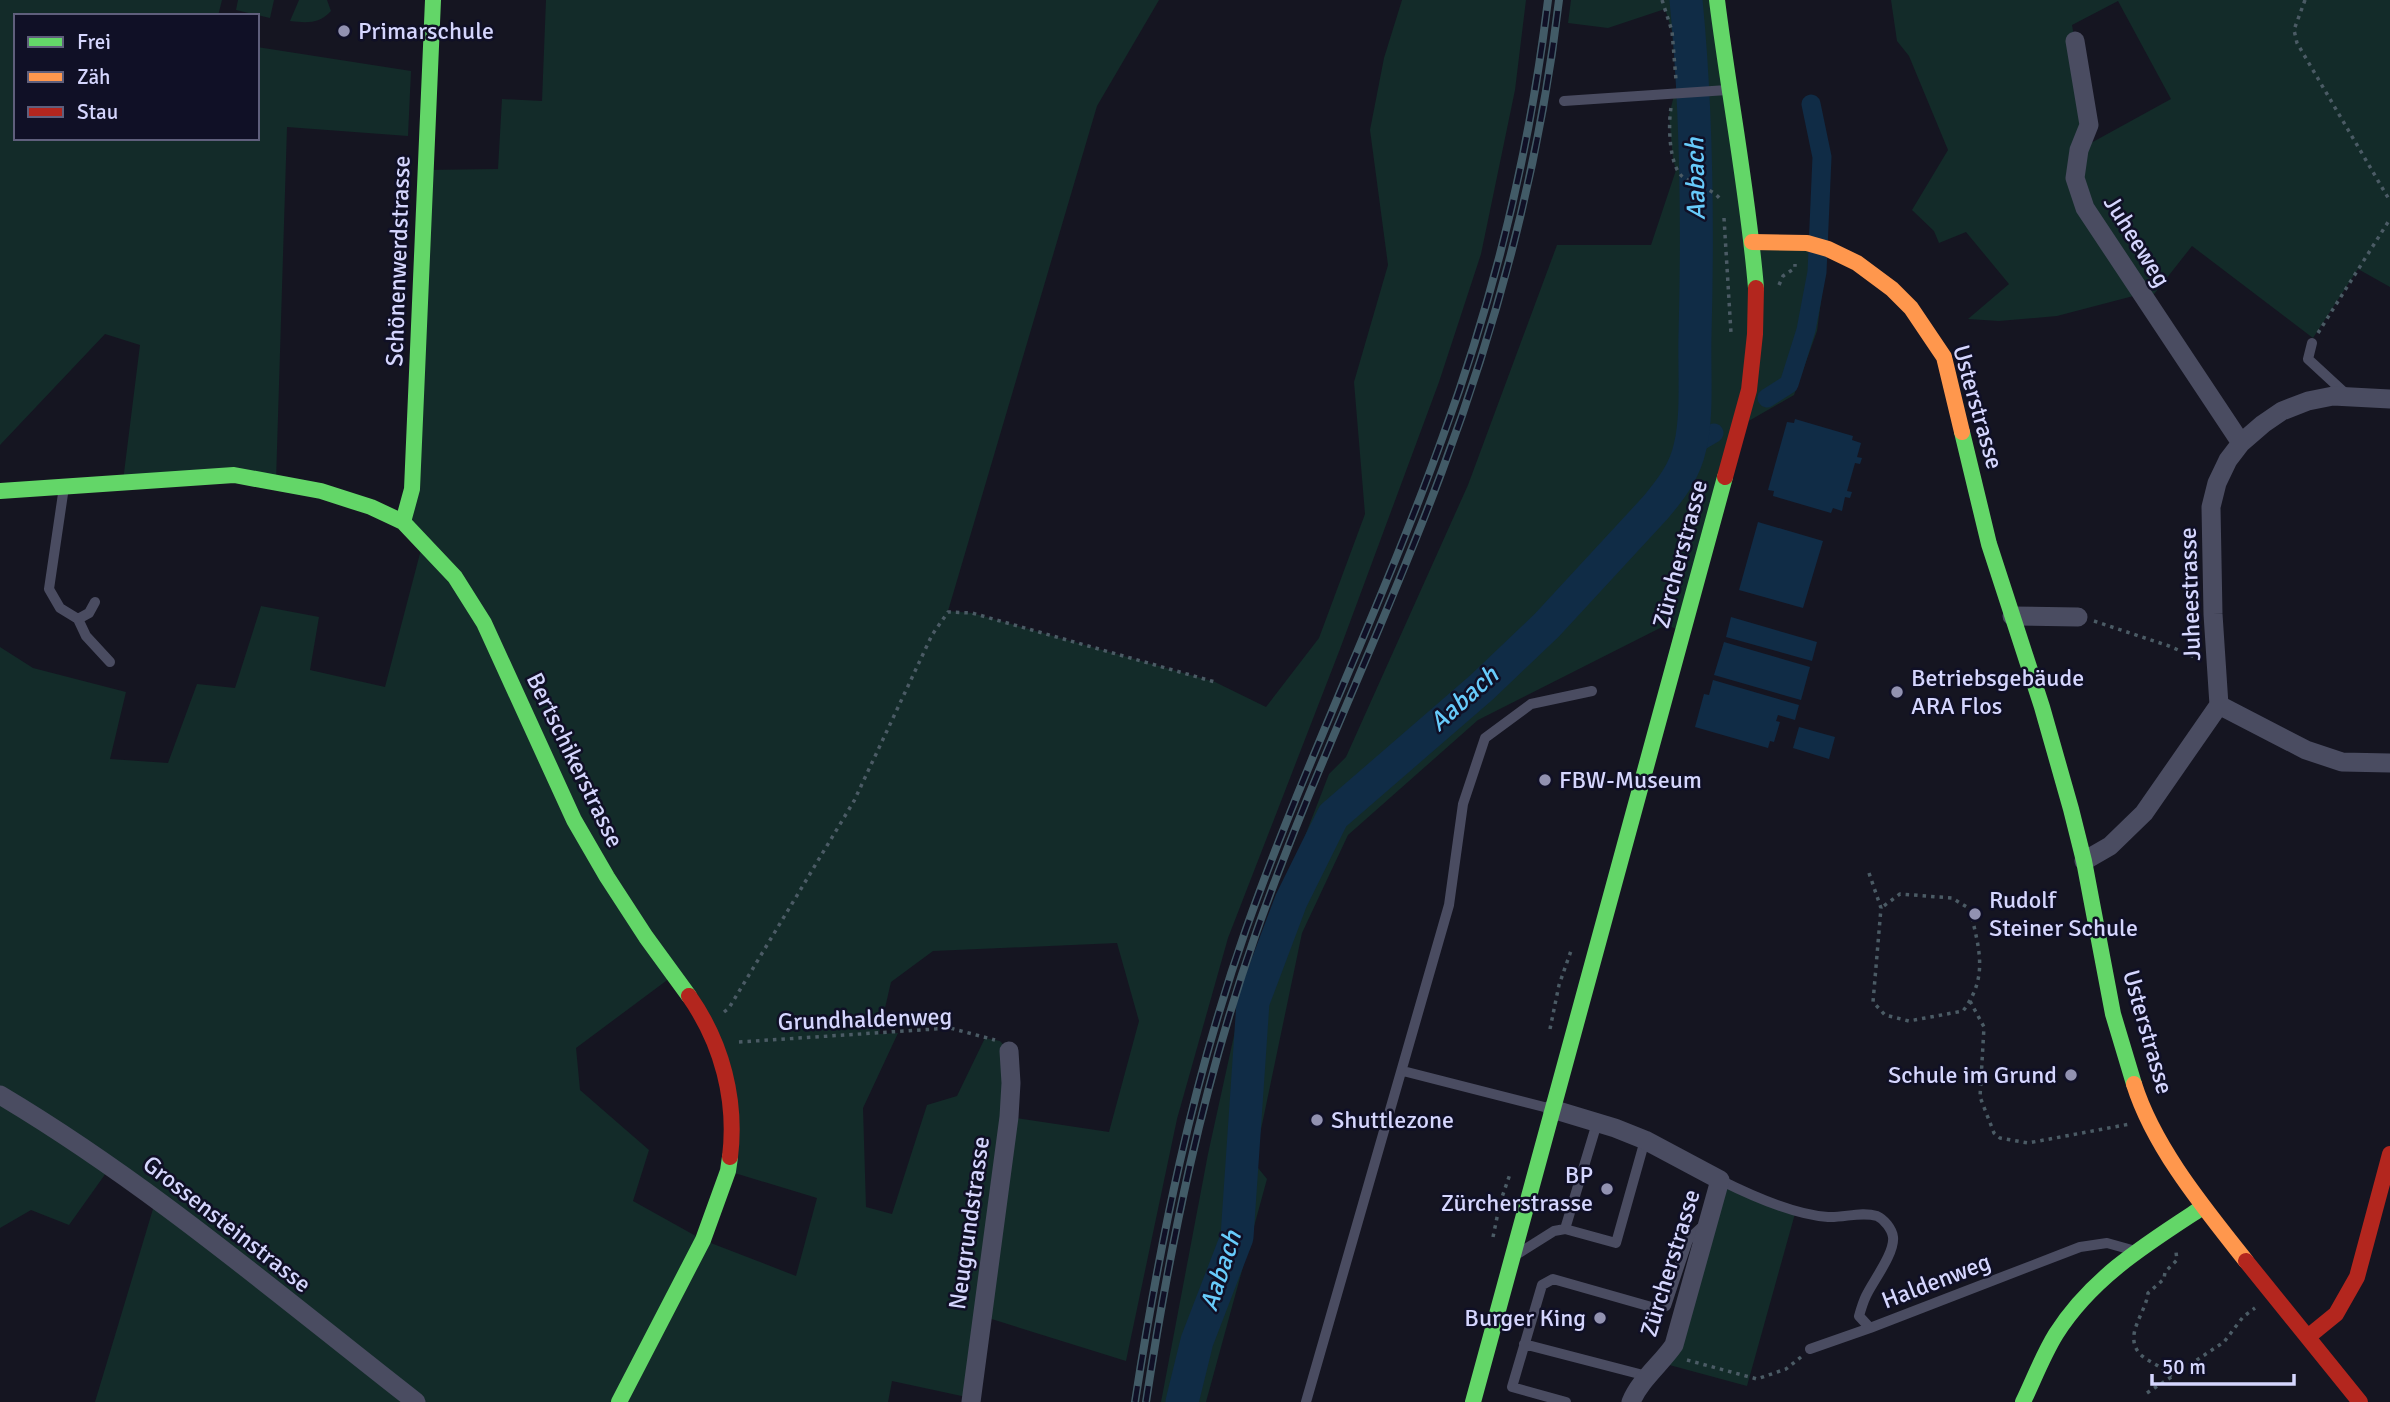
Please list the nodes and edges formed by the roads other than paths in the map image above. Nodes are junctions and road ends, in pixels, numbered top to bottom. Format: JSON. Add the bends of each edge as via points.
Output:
{"nodes":[{"id":1,"x":433,"y":0,"type":"edge"},
{"id":2,"x":1717,"y":0,"type":"edge"},
{"id":3,"x":2075,"y":41,"type":"dead end"},
{"id":4,"x":1728,"y":90,"type":"junction"},
{"id":5,"x":1564,"y":101,"type":"dead end"},
{"id":6,"x":1752,"y":242,"type":"junction"},
{"id":7,"x":2312,"y":343,"type":"road end"},
{"id":8,"x":2349,"y":397,"type":"junction"},
{"id":9,"x":2390,"y":399,"type":"edge"},
{"id":10,"x":2241,"y":443,"type":"junction"},
{"id":11,"x":64,"y":486,"type":"junction"},
{"id":12,"x":0,"y":491,"type":"edge"},
{"id":13,"x":403,"y":522,"type":"junction"},
{"id":14,"x":95,"y":603,"type":"dead end"},
{"id":15,"x":2012,"y":616,"type":"junction"},
{"id":16,"x":2078,"y":617,"type":"road end"},
{"id":17,"x":78,"y":619,"type":"junction"},
{"id":18,"x":110,"y":662,"type":"dead end"},
{"id":19,"x":1592,"y":691,"type":"dead end"},
{"id":20,"x":2219,"y":705,"type":"junction"},
{"id":21,"x":2390,"y":763,"type":"edge"},
{"id":22,"x":2084,"y":861,"type":"junction"},
{"id":23,"x":1009,"y":1051,"type":"road end"},
{"id":24,"x":1403,"y":1071,"type":"junction"},
{"id":25,"x":0,"y":1095,"type":"edge"},
{"id":26,"x":1552,"y":1109,"type":"junction"},
{"id":27,"x":1597,"y":1123,"type":"junction"},
{"id":28,"x":1645,"y":1140,"type":"junction"},
{"id":29,"x":2390,"y":1154,"type":"edge"},
{"id":30,"x":1720,"y":1180,"type":"junction"},
{"id":31,"x":2203,"y":1207,"type":"junction"},
{"id":32,"x":1710,"y":1219,"type":"junction"},
{"id":33,"x":1564,"y":1229,"type":"junction"},
{"id":34,"x":2136,"y":1252,"type":"junction"},
{"id":35,"x":1513,"y":1256,"type":"junction"},
{"id":36,"x":1870,"y":1328,"type":"junction"},
{"id":37,"x":2309,"y":1336,"type":"junction"},
{"id":38,"x":1524,"y":1344,"type":"junction"},
{"id":39,"x":1810,"y":1349,"type":"road end"},
{"id":40,"x":1648,"y":1377,"type":"junction"},
{"id":41,"x":416,"y":1402,"type":"edge"},
{"id":42,"x":619,"y":1402,"type":"edge"},
{"id":43,"x":971,"y":1402,"type":"edge"},
{"id":44,"x":1306,"y":1402,"type":"edge"},
{"id":45,"x":1473,"y":1402,"type":"edge"},
{"id":46,"x":1566,"y":1402,"type":"edge"},
{"id":47,"x":1631,"y":1402,"type":"edge"},
{"id":48,"x":2022,"y":1402,"type":"edge"},
{"id":49,"x":2360,"y":1402,"type":"edge"}],
"edges":[{"from":1,"to":13,"type":"main road","name":"Schönenwerdstrasse","via":[[412,489]]},
{"from":2,"to":4,"type":"main road","name":"Zürcherstrasse"},
{"from":3,"to":10,"type":"street","name":"Juheeweg","via":[[2089,125],[2075,178],[2085,208]]},
{"from":4,"to":5,"type":"lane"},
{"from":4,"to":6,"type":"main road","name":"Zürcherstrasse"},
{"from":6,"to":15,"type":"main road","name":"Usterstrasse","via":[[1808,243],[1857,263],[1892,289],[1926,328],[1944,357],[1989,544]]},
{"from":6,"to":26,"type":"main road","name":"Zürcherstrasse","via":[[1756,312],[1749,390]]},
{"from":7,"to":8,"type":"lane","via":[[2308,359]]},
{"from":8,"to":9,"type":"street","name":"Juheestrasse"},
{"from":8,"to":10,"type":"street","name":"Juheestrasse","via":[[2308,401],[2282,411]]},
{"from":10,"to":20,"type":"street","name":"Juheestrasse","via":[[2217,483],[2211,507]]},
{"from":11,"to":12,"type":"main road","name":"Bertschikerstrasse"},
{"from":11,"to":13,"type":"main road","name":"Bertschikerstrasse","via":[[234,475],[321,491]]},
{"from":11,"to":17,"type":"lane","via":[[49,589],[60,608]]},
{"from":13,"to":42,"type":"main road","name":"Bertschikerstrasse","via":[[455,577],[484,623],[574,820],[646,937],[695,1005],[716,1043],[729,1085],[733,1132],[728,1171],[703,1240]]},
{"from":14,"to":17,"type":"lane"},
{"from":15,"to":16,"type":"street"},
{"from":15,"to":22,"type":"main road","name":"Usterstrasse"},
{"from":17,"to":18,"type":"lane","via":[[86,636]]},
{"from":19,"to":24,"type":"lane","via":[[1531,704],[1485,738],[1463,804],[1449,905]]},
{"from":20,"to":21,"type":"street","via":[[2306,750],[2342,762]]},
{"from":20,"to":22,"type":"street","via":[[2144,813],[2110,846]]},
{"from":22,"to":31,"type":"main road","name":"Usterstrasse","via":[[2113,1014],[2136,1090],[2179,1173]]},
{"from":23,"to":43,"type":"street","name":"Neugrundstrasse","via":[[1009,1117]]},
{"from":24,"to":26,"type":"lane"},
{"from":24,"to":44,"type":"lane"},
{"from":25,"to":41,"type":"street","name":"Grossensteinstrasse","via":[[156,1199]]},
{"from":26,"to":27,"type":"street","name":"Zürcherstrasse"},
{"from":26,"to":35,"type":"main road","name":"Zürcherstrasse"},
{"from":27,"to":28,"type":"street","name":"Zürcherstrasse"},
{"from":27,"to":33,"type":"lane"},
{"from":28,"to":30,"type":"street","name":"Zürcherstrasse"},
{"from":28,"to":33,"type":"lane","via":[[1616,1243]]},
{"from":29,"to":37,"type":"main road","via":[[2357,1278],[2336,1314]]},
{"from":30,"to":32,"type":"street","name":"Zürcherstrasse"},
{"from":30,"to":36,"type":"lane","name":"Haldenweg","via":[[1755,1198],[1796,1210],[1828,1217],[1877,1216],[1886,1223],[1893,1237],[1889,1254],[1859,1316]]},
{"from":31,"to":34,"type":"main road"},
{"from":31,"to":37,"type":"main road","name":"Usterstrasse"},
{"from":32,"to":38,"type":"lane","via":[[1688,1240],[1666,1306],[1655,1308],[1553,1279],[1542,1285]]},
{"from":32,"to":40,"type":"street","name":"Zürcherstrasse","via":[[1675,1345]]},
{"from":33,"to":35,"type":"lane"},
{"from":34,"to":36,"type":"lane","name":"Haldenweg","via":[[2107,1243],[2080,1247]]},
{"from":34,"to":48,"type":"main road","via":[[2089,1291],[2057,1333]]},
{"from":35,"to":45,"type":"main road","name":"Zürcherstrasse"},
{"from":36,"to":39,"type":"lane"},
{"from":37,"to":49,"type":"main road","name":"Usterstrasse"},
{"from":38,"to":40,"type":"lane"},
{"from":38,"to":46,"type":"lane","via":[[1512,1387]]},
{"from":40,"to":47,"type":"street","name":"Zürcherstrasse"}]}
